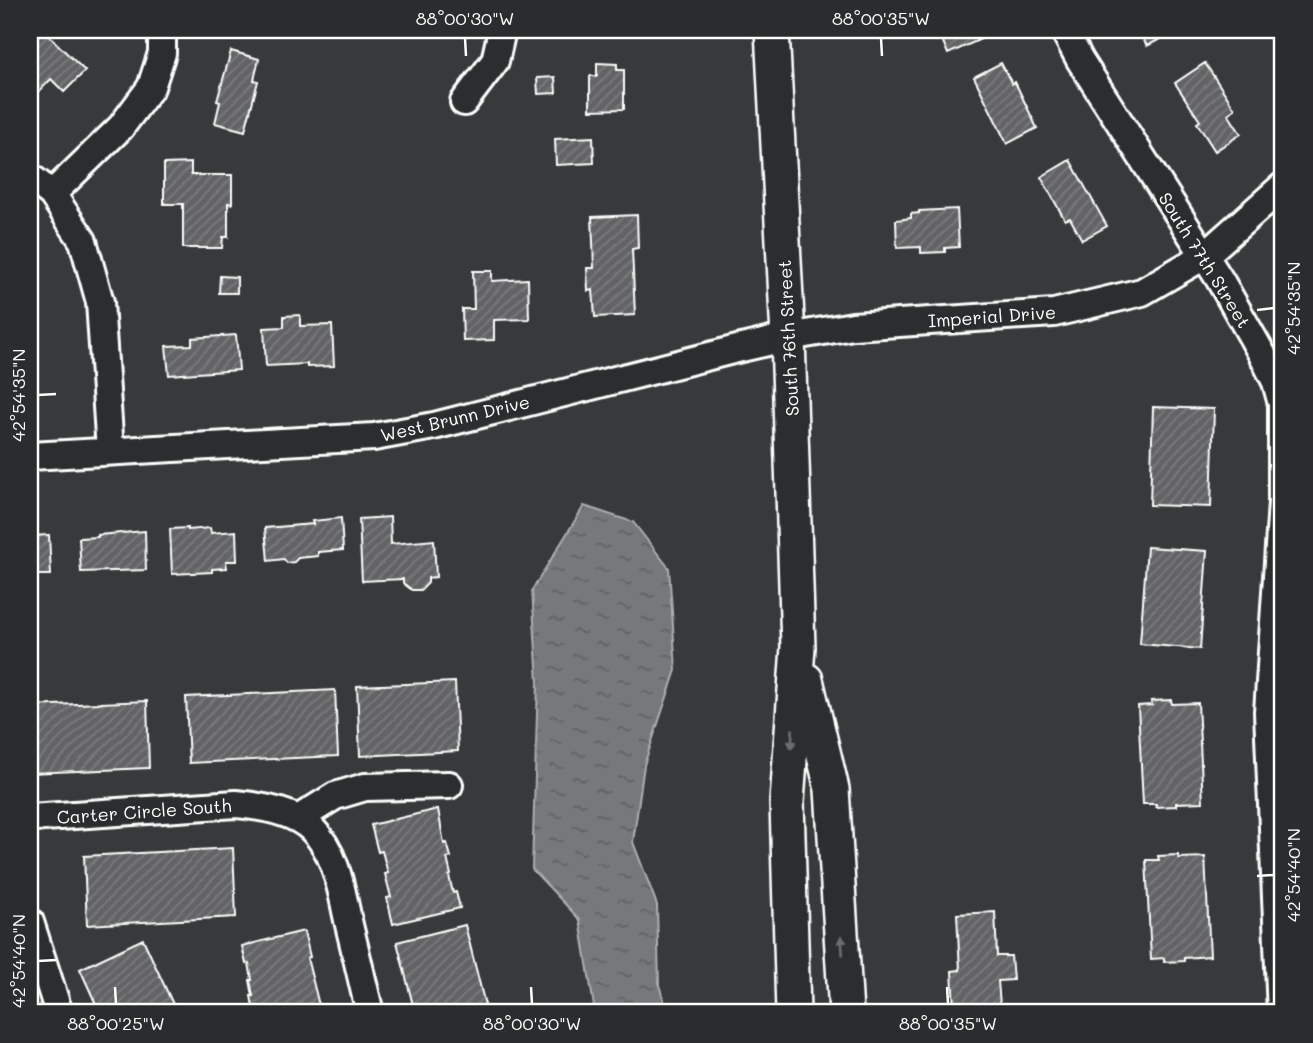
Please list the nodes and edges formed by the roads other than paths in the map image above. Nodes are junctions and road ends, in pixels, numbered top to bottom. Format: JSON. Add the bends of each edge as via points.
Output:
{"nodes":[{"id":1,"x":162,"y":30,"type":"edge"},
{"id":2,"x":502,"y":30,"type":"edge"},
{"id":3,"x":772,"y":30,"type":"edge"},
{"id":4,"x":1064,"y":30,"type":"edge"},
{"id":5,"x":464,"y":102,"type":"dead end"},
{"id":6,"x":30,"y":177,"type":"edge"},
{"id":7,"x":1283,"y":186,"type":"edge"},
{"id":8,"x":51,"y":194,"type":"junction"},
{"id":9,"x":1204,"y":256,"type":"junction"},
{"id":10,"x":788,"y":337,"type":"junction"},
{"id":11,"x":110,"y":451,"type":"junction"},
{"id":12,"x":30,"y":456,"type":"edge"},
{"id":13,"x":1283,"y":502,"type":"edge"},
{"id":14,"x":798,"y":647,"type":"junction"},
{"id":15,"x":449,"y":785,"type":"dead end"},
{"id":16,"x":30,"y":818,"type":"edge"},
{"id":17,"x":298,"y":819,"type":"junction"},
{"id":18,"x":30,"y":922,"type":"edge"},
{"id":19,"x":1280,"y":937,"type":"edge"},
{"id":20,"x":59,"y":1013,"type":"edge"},
{"id":21,"x":370,"y":1013,"type":"edge"},
{"id":22,"x":793,"y":1013,"type":"edge"},
{"id":23,"x":846,"y":1013,"type":"edge"},
{"id":24,"x":1281,"y":1013,"type":"edge"}],
"edges":[{"from":1,"to":8,"type":"street","via":[[162,53],[151,87],[121,127]]},
{"from":2,"to":5,"type":"street","via":[[495,61]]},
{"from":3,"to":10,"type":"main road","name":"South 76th Street"},
{"from":4,"to":9,"type":"street","name":"South 77th Street"},
{"from":6,"to":8,"type":"street"},
{"from":7,"to":9,"type":"street","name":"Imperial Drive"},
{"from":8,"to":11,"type":"street","via":[[83,240],[100,302]]},
{"from":9,"to":10,"type":"street","name":"Imperial Drive","via":[[1142,292],[1054,313],[853,326]]},
{"from":9,"to":13,"type":"street","name":"South 77th Street","via":[[1276,382],[1282,404]]},
{"from":10,"to":11,"type":"street","name":"West Brunn Drive","via":[[374,437]]},
{"from":10,"to":14,"type":"main road","name":"South 76th Street"},
{"from":11,"to":12,"type":"street","name":"West Brunn Drive"},
{"from":13,"to":19,"type":"street","name":"South 77th Street","via":[[1268,712]]},
{"from":14,"to":22,"type":"main road","name":"South 76th Street","one_way":true,"via":[[787,802]]},
{"from":23,"to":14,"type":"main road","name":"South 76th Street","one_way":true,"via":[[832,789]]},
{"from":15,"to":17,"type":"street","via":[[365,787],[335,796]]},
{"from":16,"to":17,"type":"street","name":"Carter Circle South","via":[[236,804]]},
{"from":17,"to":21,"type":"street","via":[[313,830],[338,876]]},
{"from":18,"to":20,"type":"street"},
{"from":19,"to":24,"type":"street","name":"South 77th Street"}]}
